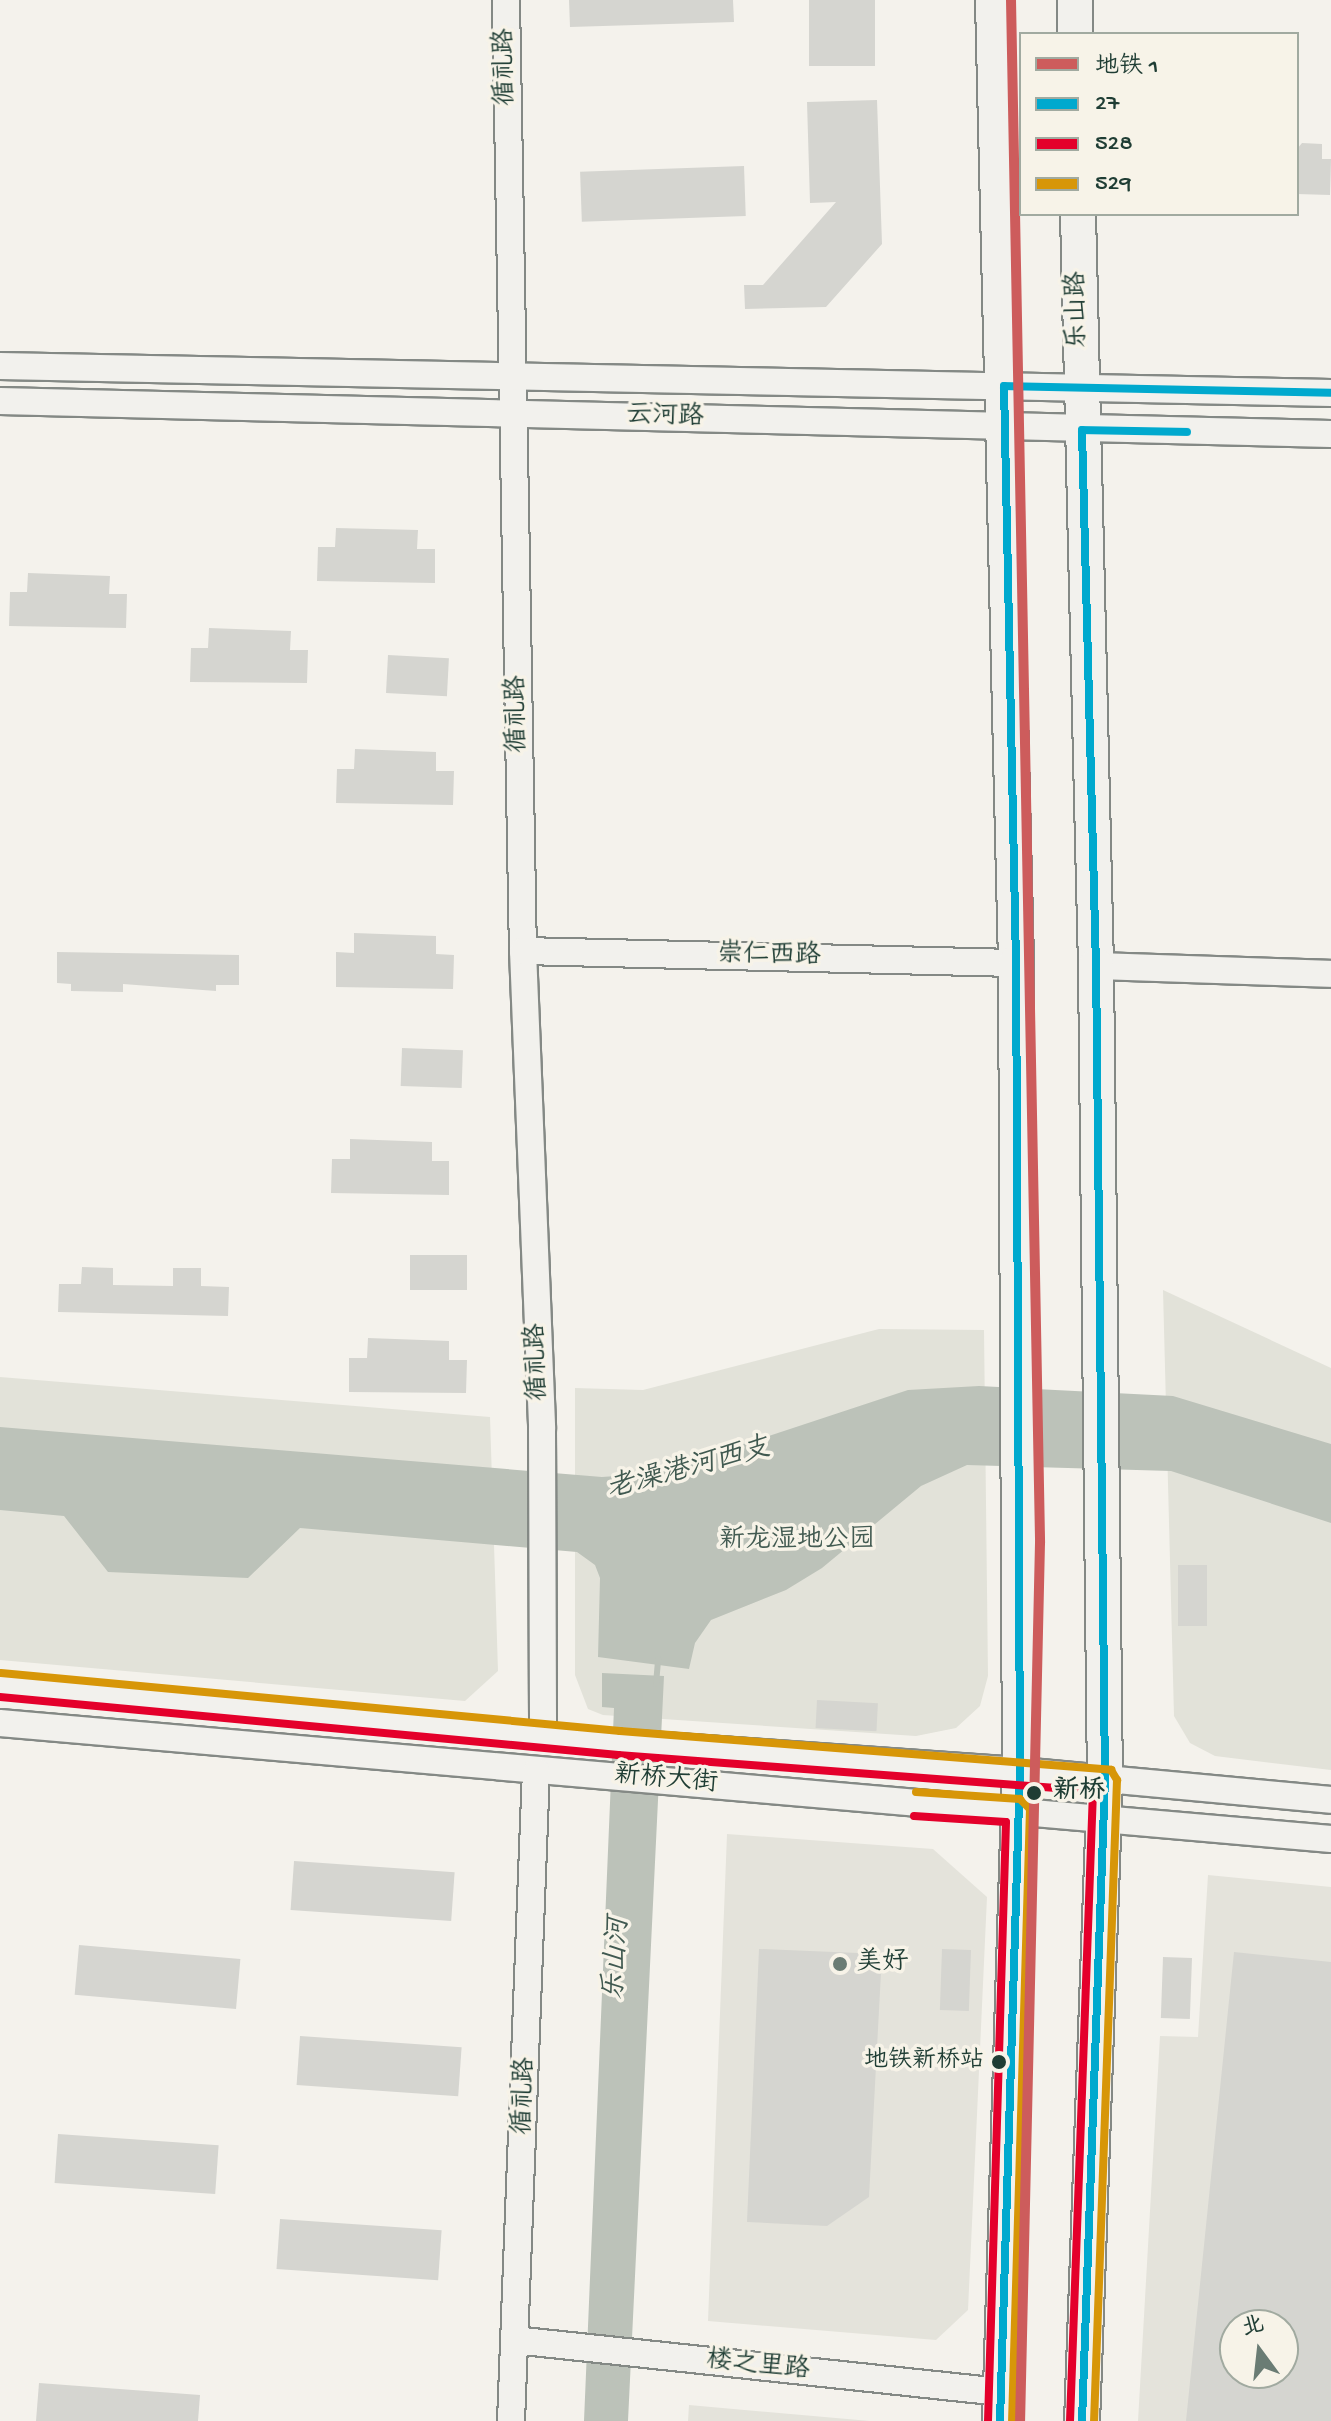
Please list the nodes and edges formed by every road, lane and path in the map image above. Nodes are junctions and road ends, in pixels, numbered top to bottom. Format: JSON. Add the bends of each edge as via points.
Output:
{"nodes":[{"id":1,"x":506,"y":0,"type":"edge"},
{"id":2,"x":993,"y":0,"type":"edge"},
{"id":3,"x":1075,"y":0,"type":"edge"},
{"id":4,"x":1075,"y":32,"type":"edge"},
{"id":5,"x":1078,"y":216,"type":"edge"},
{"id":6,"x":0,"y":366,"type":"edge"},
{"id":7,"x":514,"y":376,"type":"junction"},
{"id":8,"x":1004,"y":386,"type":"junction"},
{"id":9,"x":1081,"y":386,"type":"junction"},
{"id":10,"x":1331,"y":393,"type":"edge"},
{"id":11,"x":0,"y":401,"type":"edge"},
{"id":12,"x":513,"y":413,"type":"junction"},
{"id":13,"x":1004,"y":428,"type":"junction"},
{"id":14,"x":1082,"y":430,"type":"junction"},
{"id":15,"x":1331,"y":434,"type":"edge"},
{"id":16,"x":523,"y":951,"type":"junction"},
{"id":17,"x":1016,"y":963,"type":"junction"},
{"id":18,"x":1096,"y":966,"type":"junction"},
{"id":19,"x":1331,"y":974,"type":"edge"},
{"id":20,"x":0,"y":1685,"type":"edge"},
{"id":21,"x":0,"y":1723,"type":"edge"},
{"id":22,"x":543,"y":1736,"type":"junction"},
{"id":23,"x":536,"y":1771,"type":"junction"},
{"id":24,"x":1020,"y":1771,"type":"junction"},
{"id":25,"x":1105,"y":1780,"type":"junction"},
{"id":26,"x":1331,"y":1800,"type":"edge"},
{"id":27,"x":1018,"y":1811,"type":"junction"},
{"id":28,"x":1105,"y":1818,"type":"junction"},
{"id":29,"x":1331,"y":1839,"type":"edge"},
{"id":30,"x":514,"y":2340,"type":"junction"},
{"id":31,"x":1001,"y":2406,"type":"edge"},
{"id":32,"x":511,"y":2421,"type":"edge"},
{"id":33,"x":1082,"y":2421,"type":"edge"}],
"edges":[{"from":1,"to":7,"type":"street","name":"循礼路"},
{"from":2,"to":8,"type":"main road"},
{"from":3,"to":4,"type":"main road"},
{"from":5,"to":9,"type":"main road","name":"乐山路"},
{"from":6,"to":7,"type":"street","name":"云河路"},
{"from":7,"to":8,"type":"street","name":"云河路"},
{"from":7,"to":12,"type":"street","name":"循礼路"},
{"from":8,"to":9,"type":"street","name":"云河路"},
{"from":8,"to":13,"type":"main road"},
{"from":9,"to":10,"type":"street","name":"云河路"},
{"from":9,"to":14,"type":"main road","name":"乐山路"},
{"from":11,"to":12,"type":"street","name":"云河路"},
{"from":12,"to":13,"type":"street","name":"云河路"},
{"from":12,"to":16,"type":"street","name":"循礼路"},
{"from":13,"to":14,"type":"street","name":"云河路"},
{"from":13,"to":17,"type":"main road"},
{"from":14,"to":15,"type":"street","name":"云河路"},
{"from":14,"to":18,"type":"main road","name":"乐山路"},
{"from":16,"to":17,"type":"street","name":"崇仁西路"},
{"from":16,"to":22,"type":"street","name":"循礼路","via":[[542,1429]]},
{"from":17,"to":24,"type":"main road"},
{"from":18,"to":19,"type":"street"},
{"from":18,"to":25,"type":"main road","name":"乐山路"},
{"from":20,"to":22,"type":"street","name":"新桥大街"},
{"from":21,"to":23,"type":"street","name":"新桥大街"},
{"from":22,"to":24,"type":"street","name":"新桥大街"},
{"from":23,"to":27,"type":"street","name":"新桥大街"},
{"from":23,"to":30,"type":"street","name":"循礼路"},
{"from":24,"to":25,"type":"street","name":"新桥大街"},
{"from":24,"to":27,"type":"main road"},
{"from":25,"to":26,"type":"street","name":"新桥大街"},
{"from":25,"to":28,"type":"main road","name":"乐山路"},
{"from":27,"to":28,"type":"street","name":"新桥大街"},
{"from":27,"to":31,"type":"main road"},
{"from":28,"to":29,"type":"street","name":"新桥大街"},
{"from":28,"to":33,"type":"main road","name":"乐山路"},
{"from":30,"to":31,"type":"street","name":"楼之里路"},
{"from":30,"to":32,"type":"street","name":"循礼路"}]}
